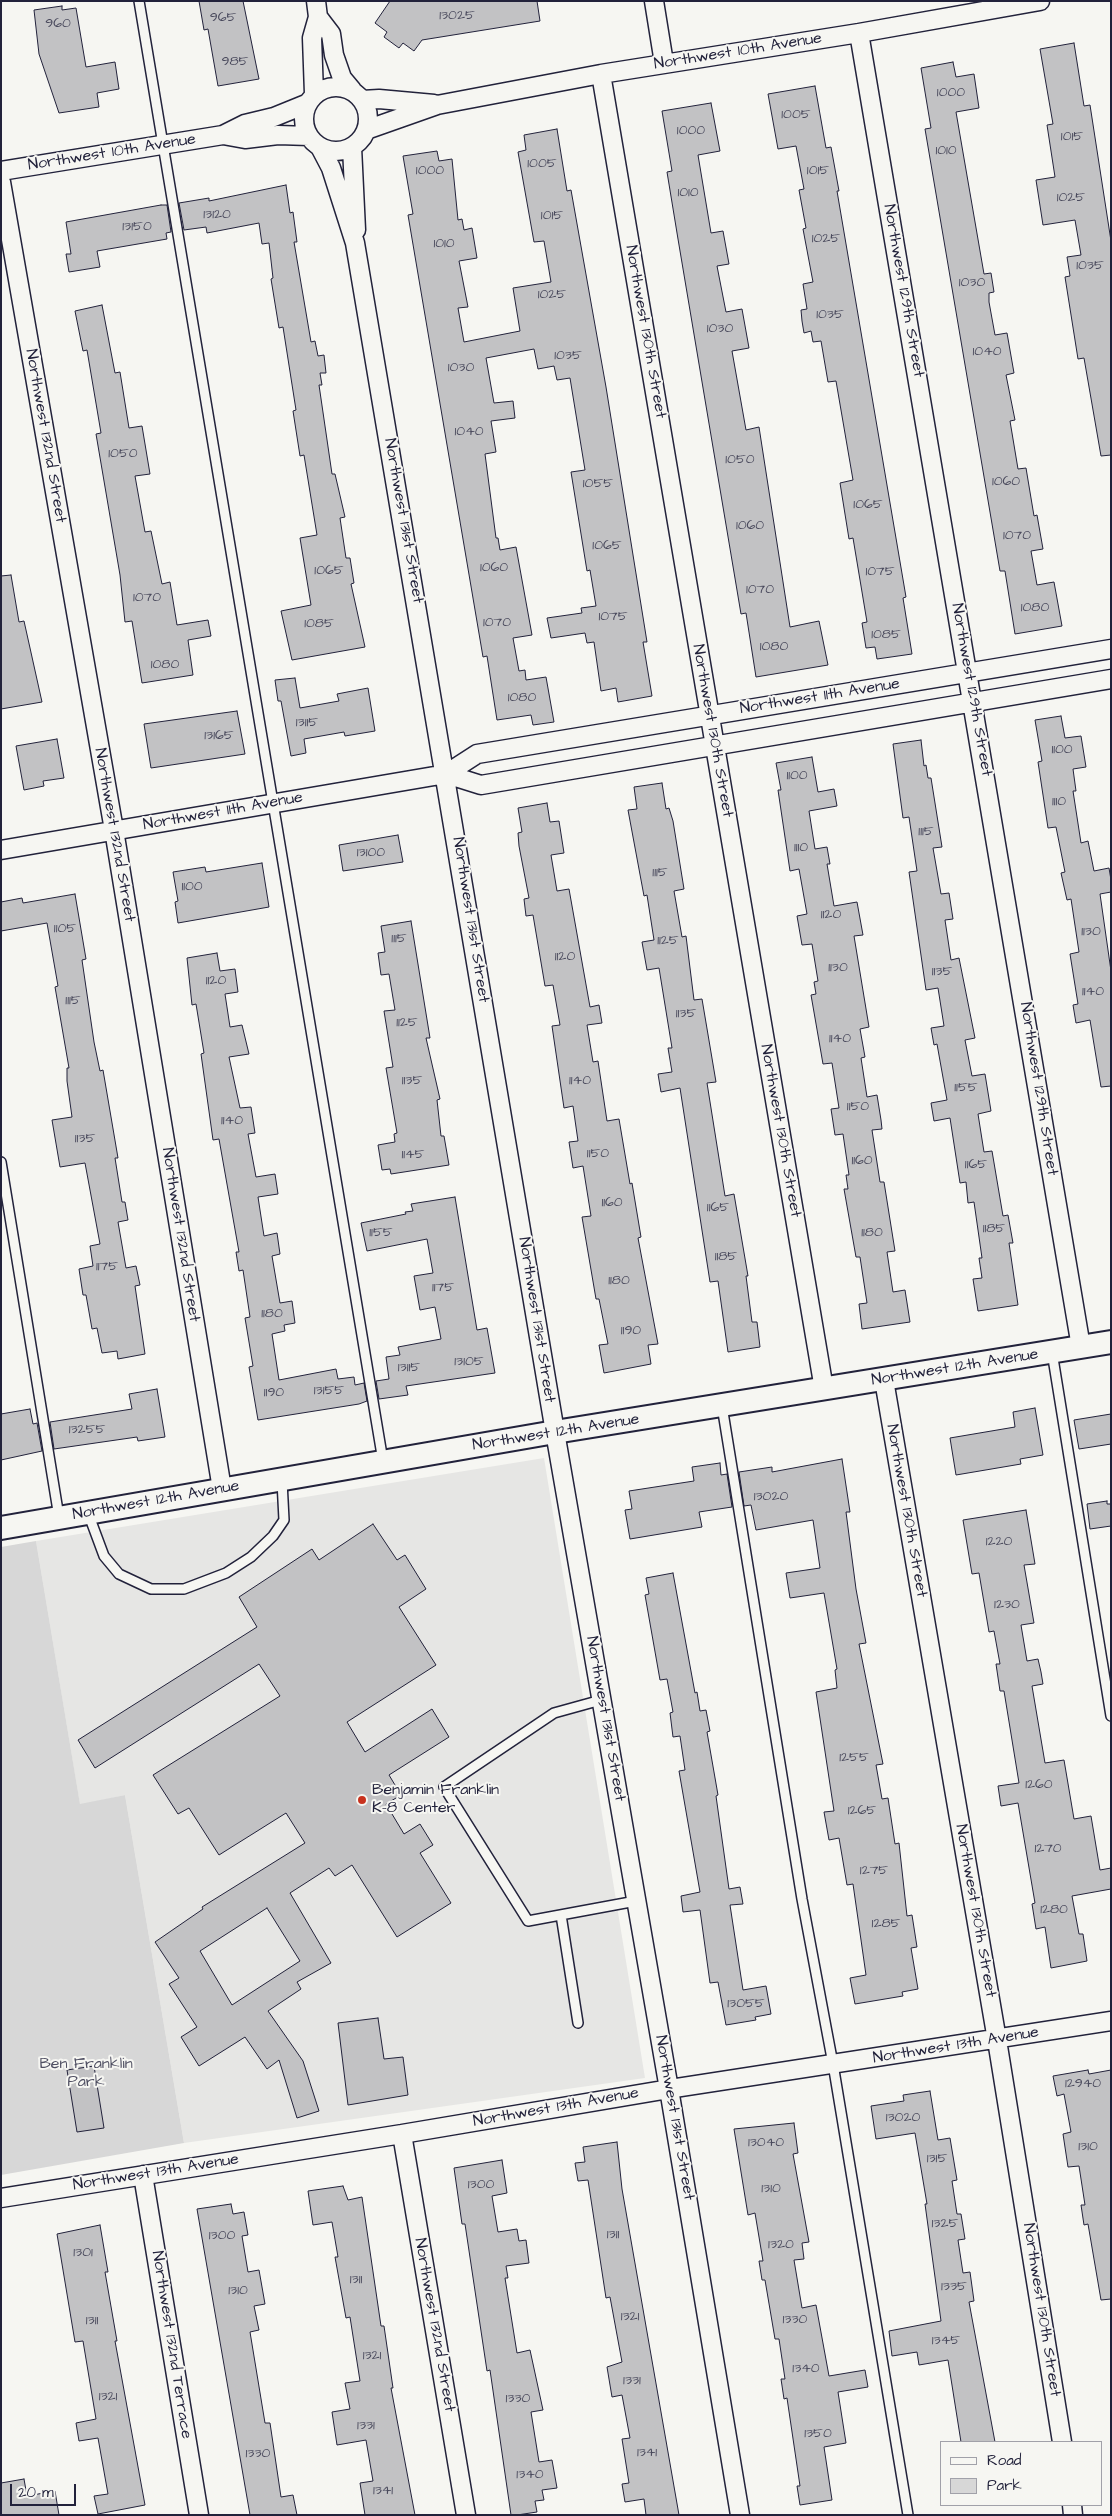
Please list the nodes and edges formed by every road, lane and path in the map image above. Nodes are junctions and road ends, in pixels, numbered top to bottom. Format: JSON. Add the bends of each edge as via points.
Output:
{"nodes":[{"id":1,"x":139,"y":1,"type":"edge"},
{"id":2,"x":654,"y":1,"type":"edge"},
{"id":3,"x":1040,"y":1,"type":"edge"},
{"id":4,"x":987,"y":5,"type":"edge"},
{"id":5,"x":317,"y":9,"type":"edge"},
{"id":6,"x":859,"y":33,"type":"junction"},
{"id":7,"x":664,"y":63,"type":"junction"},
{"id":8,"x":601,"y":74,"type":"junction"},
{"id":9,"x":357,"y":95,"type":"junction"},
{"id":10,"x":310,"y":99,"type":"junction"},
{"id":11,"x":437,"y":105,"type":"junction"},
{"id":12,"x":366,"y":130,"type":"junction"},
{"id":13,"x":223,"y":135,"type":"junction"},
{"id":14,"x":314,"y":142,"type":"junction"},
{"id":15,"x":163,"y":145,"type":"junction"},
{"id":16,"x":352,"y":147,"type":"junction"},
{"id":17,"x":1,"y":171,"type":"edge"},
{"id":18,"x":1,"y":182,"type":"edge"},
{"id":19,"x":355,"y":243,"type":"junction"},
{"id":20,"x":1111,"y":649,"type":"edge"},
{"id":21,"x":968,"y":672,"type":"junction"},
{"id":22,"x":1111,"y":679,"type":"edge"},
{"id":23,"x":973,"y":702,"type":"junction"},
{"id":24,"x":709,"y":716,"type":"junction"},
{"id":25,"x":714,"y":745,"type":"junction"},
{"id":26,"x":446,"y":774,"type":"junction"},
{"id":27,"x":274,"y":803,"type":"junction"},
{"id":28,"x":114,"y":830,"type":"junction"},
{"id":29,"x":1,"y":850,"type":"edge"},
{"id":30,"x":1,"y":1162,"type":"edge"},
{"id":31,"x":1111,"y":1342,"type":"edge"},
{"id":32,"x":1081,"y":1347,"type":"junction"},
{"id":33,"x":1052,"y":1352,"type":"junction"},
{"id":34,"x":884,"y":1380,"type":"junction"},
{"id":35,"x":824,"y":1389,"type":"junction"},
{"id":36,"x":722,"y":1405,"type":"junction"},
{"id":37,"x":555,"y":1432,"type":"junction"},
{"id":38,"x":384,"y":1462,"type":"junction"},
{"id":39,"x":282,"y":1479,"type":"junction"},
{"id":40,"x":222,"y":1489,"type":"junction"},
{"id":41,"x":88,"y":1513,"type":"junction"},
{"id":42,"x":59,"y":1518,"type":"junction"},
{"id":43,"x":1,"y":1528,"type":"edge"},
{"id":44,"x":602,"y":1700,"type":"junction"},
{"id":45,"x":1111,"y":1716,"type":"edge"},
{"id":46,"x":636,"y":1901,"type":"junction"},
{"id":47,"x":561,"y":1915,"type":"junction"},
{"id":48,"x":1111,"y":2021,"type":"edge"},
{"id":49,"x":578,"y":2023,"type":"dead end"},
{"id":50,"x":997,"y":2040,"type":"junction"},
{"id":51,"x":833,"y":2064,"type":"junction"},
{"id":52,"x":669,"y":2089,"type":"junction"},
{"id":53,"x":402,"y":2134,"type":"junction"},
{"id":54,"x":143,"y":2175,"type":"junction"},
{"id":55,"x":1,"y":2198,"type":"edge"},
{"id":56,"x":1062,"y":2441,"type":"edge"},
{"id":57,"x":199,"y":2515,"type":"edge"},
{"id":58,"x":466,"y":2515,"type":"edge"},
{"id":59,"x":740,"y":2515,"type":"edge"},
{"id":60,"x":908,"y":2515,"type":"edge"}],
"edges":[{"from":1,"to":15,"type":"lane"},
{"from":2,"to":7,"type":"street"},
{"from":3,"to":4,"type":"street","name":"Northwest 10th Avenue"},
{"from":4,"to":6,"type":"street","name":"Northwest 10th Avenue"},
{"from":5,"to":9,"type":"street","via":[[331,34],[342,78]]},
{"from":5,"to":10,"type":"street","via":[[312,38]]},
{"from":6,"to":7,"type":"street","name":"Northwest 10th Avenue"},
{"from":6,"to":21,"type":"street","name":"Northwest 129th Street"},
{"from":7,"to":8,"type":"street","name":"Northwest 10th Avenue"},
{"from":8,"to":11,"type":"street","name":"Northwest 10th Avenue"},
{"from":8,"to":24,"type":"street","name":"Northwest 130th Street"},
{"from":9,"to":10,"type":"street","via":[[338,86],[326,88]]},
{"from":9,"to":11,"type":"street","name":"Northwest 10th Avenue"},
{"from":9,"to":12,"type":"street","via":[[368,113]]},
{"from":10,"to":13,"type":"street","name":"Northwest 10th Avenue","via":[[274,117],[245,124]]},
{"from":10,"to":14,"type":"street","via":[[303,116],[304,129]]},
{"from":11,"to":12,"type":"street","name":"Northwest 10th Avenue"},
{"from":12,"to":16,"type":"street"},
{"from":13,"to":14,"type":"street","name":"Northwest 10th Avenue","via":[[245,139],[278,135]]},
{"from":13,"to":15,"type":"street","name":"Northwest 10th Avenue"},
{"from":14,"to":16,"type":"street","via":[[330,151]]},
{"from":14,"to":19,"type":"street","name":"Northwest 131st Street","via":[[331,168]]},
{"from":15,"to":17,"type":"street","name":"Northwest 10th Avenue"},
{"from":15,"to":27,"type":"lane"},
{"from":16,"to":19,"type":"street","name":"Northwest 131st Street","via":[[352,188],[357,218]]},
{"from":18,"to":28,"type":"street","name":"Northwest 132nd Street"},
{"from":19,"to":26,"type":"street","name":"Northwest 131st Street"},
{"from":20,"to":21,"type":"street","name":"Northwest 11th Avenue"},
{"from":21,"to":23,"type":"street","name":"Northwest 129th Street"},
{"from":21,"to":24,"type":"street","name":"Northwest 11th Avenue"},
{"from":22,"to":23,"type":"street","name":"Northwest 11th Avenue"},
{"from":23,"to":25,"type":"street","name":"Northwest 11th Avenue"},
{"from":23,"to":32,"type":"street","name":"Northwest 129th Street"},
{"from":24,"to":25,"type":"street","name":"Northwest 130th Street"},
{"from":24,"to":26,"type":"street","name":"Northwest 11th Avenue","via":[[476,754]]},
{"from":25,"to":26,"type":"street","name":"Northwest 11th Avenue","via":[[481,785]]},
{"from":25,"to":35,"type":"street","name":"Northwest 130th Street"},
{"from":26,"to":27,"type":"street","name":"Northwest 11th Avenue"},
{"from":26,"to":37,"type":"street","name":"Northwest 131st Street"},
{"from":27,"to":28,"type":"street","name":"Northwest 11th Avenue"},
{"from":27,"to":38,"type":"lane"},
{"from":28,"to":29,"type":"street","name":"Northwest 11th Avenue"},
{"from":28,"to":40,"type":"street","name":"Northwest 132nd Street"},
{"from":30,"to":42,"type":"lane"},
{"from":31,"to":32,"type":"street","name":"Northwest 12th Avenue"},
{"from":32,"to":33,"type":"street","name":"Northwest 12th Avenue"},
{"from":33,"to":34,"type":"street","name":"Northwest 12th Avenue"},
{"from":33,"to":45,"type":"lane"},
{"from":34,"to":35,"type":"street","name":"Northwest 12th Avenue"},
{"from":34,"to":50,"type":"street","name":"Northwest 130th Street"},
{"from":35,"to":36,"type":"street","name":"Northwest 12th Avenue"},
{"from":36,"to":37,"type":"street","name":"Northwest 12th Avenue"},
{"from":36,"to":51,"type":"lane","via":[[802,1899]]},
{"from":37,"to":38,"type":"street","name":"Northwest 12th Avenue"},
{"from":37,"to":44,"type":"street","name":"Northwest 131st Street"},
{"from":38,"to":39,"type":"street","name":"Northwest 12th Avenue"},
{"from":39,"to":40,"type":"street","name":"Northwest 12th Avenue"},
{"from":39,"to":41,"type":"lane","via":[[284,1520],[273,1536],[226,1573],[184,1589],[151,1589],[119,1574],[104,1556]]},
{"from":40,"to":41,"type":"street","name":"Northwest 12th Avenue"},
{"from":41,"to":42,"type":"street","name":"Northwest 12th Avenue"},
{"from":42,"to":43,"type":"street","name":"Northwest 12th Avenue"},
{"from":44,"to":46,"type":"street","name":"Northwest 131st Street"},
{"from":44,"to":47,"type":"lane","via":[[554,1713],[444,1787],[528,1921]]},
{"from":46,"to":47,"type":"lane"},
{"from":46,"to":52,"type":"street","name":"Northwest 131st Street"},
{"from":47,"to":49,"type":"lane"},
{"from":48,"to":50,"type":"street","name":"Northwest 13th Avenue"},
{"from":50,"to":51,"type":"street","name":"Northwest 13th Avenue"},
{"from":50,"to":56,"type":"street","name":"Northwest 130th Street"},
{"from":51,"to":52,"type":"street","name":"Northwest 13th Avenue"},
{"from":51,"to":60,"type":"lane"},
{"from":52,"to":53,"type":"street","name":"Northwest 13th Avenue"},
{"from":52,"to":59,"type":"street","name":"Northwest 131st Street"},
{"from":53,"to":54,"type":"street","name":"Northwest 13th Avenue"},
{"from":53,"to":58,"type":"street","name":"Northwest 132nd Street"},
{"from":54,"to":55,"type":"street","name":"Northwest 13th Avenue"},
{"from":54,"to":57,"type":"street","name":"Northwest 132nd Terrace"}]}
